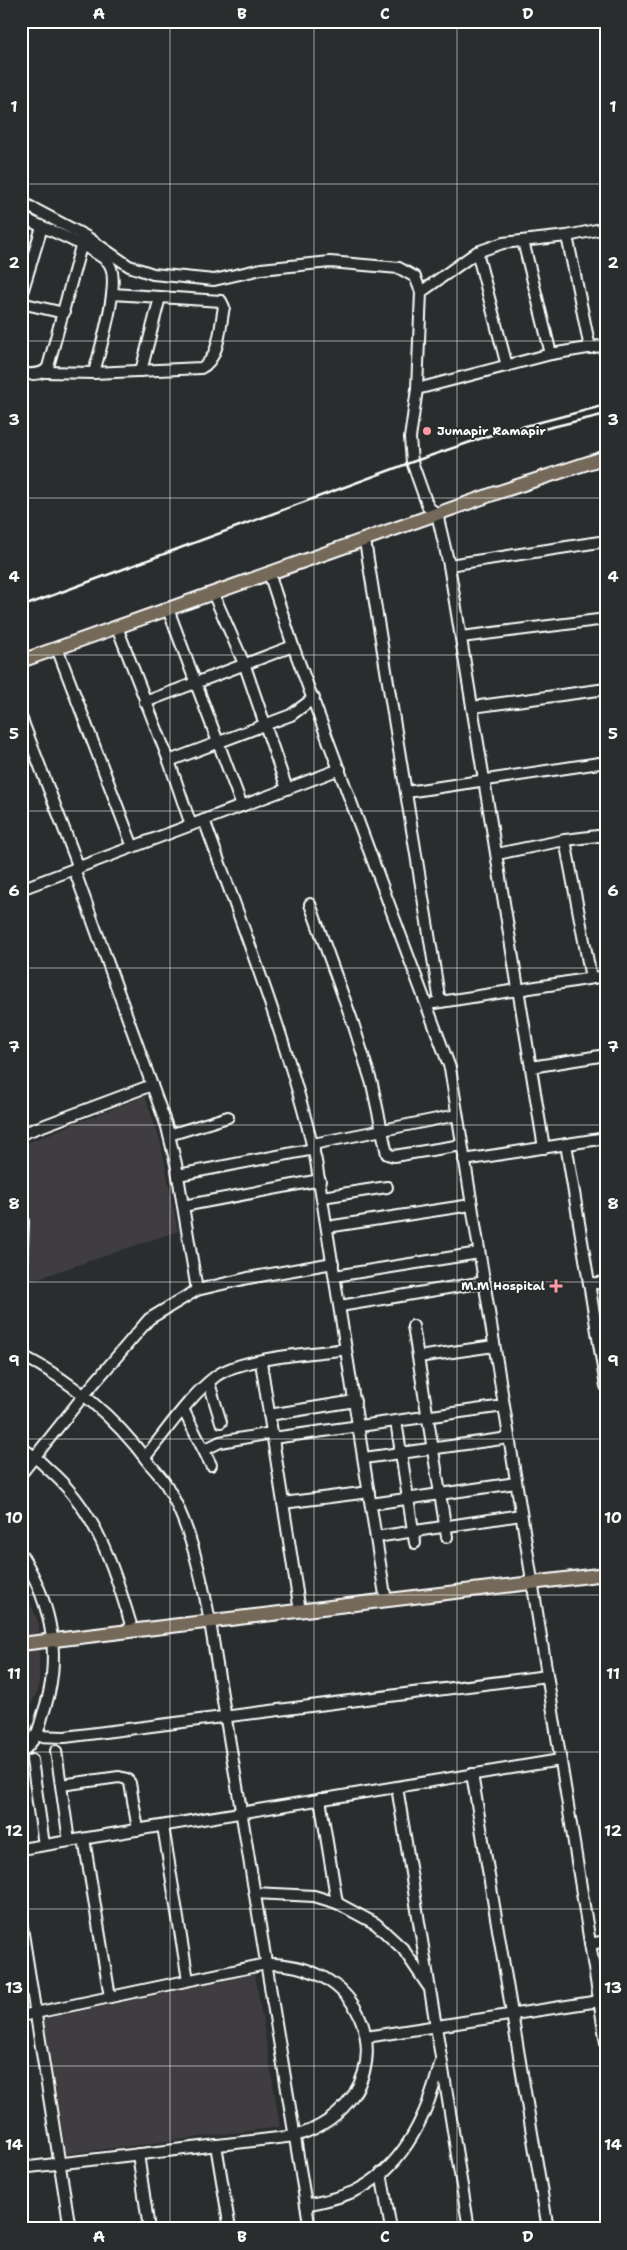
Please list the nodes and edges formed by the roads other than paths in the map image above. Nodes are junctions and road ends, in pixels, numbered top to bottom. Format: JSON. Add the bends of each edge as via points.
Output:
{"nodes":[{"id":1,"x":21,"y":202,"type":"edge"},
{"id":2,"x":21,"y":217,"type":"edge"},
{"id":3,"x":42,"y":227,"type":"junction"},
{"id":4,"x":606,"y":228,"type":"edge"},
{"id":5,"x":567,"y":236,"type":"junction"},
{"id":6,"x":523,"y":241,"type":"junction"},
{"id":7,"x":84,"y":242,"type":"junction"},
{"id":8,"x":477,"y":252,"type":"junction"},
{"id":9,"x":421,"y":292,"type":"junction"},
{"id":10,"x":114,"y":294,"type":"junction"},
{"id":11,"x":21,"y":296,"type":"edge"},
{"id":12,"x":160,"y":296,"type":"junction"},
{"id":13,"x":21,"y":303,"type":"edge"},
{"id":14,"x":64,"y":313,"type":"junction"},
{"id":15,"x":606,"y":345,"type":"edge"},
{"id":16,"x":590,"y":348,"type":"junction"},
{"id":17,"x":551,"y":354,"type":"junction"},
{"id":18,"x":507,"y":366,"type":"junction"},
{"id":19,"x":141,"y":371,"type":"junction"},
{"id":20,"x":46,"y":372,"type":"junction"},
{"id":21,"x":94,"y":373,"type":"junction"},
{"id":22,"x":21,"y":374,"type":"edge"},
{"id":23,"x":417,"y":389,"type":"junction"},
{"id":24,"x":606,"y":456,"type":"edge"},
{"id":25,"x":437,"y":514,"type":"junction"},
{"id":26,"x":365,"y":540,"type":"junction"},
{"id":27,"x":606,"y":540,"type":"edge"},
{"id":28,"x":449,"y":565,"type":"junction"},
{"id":29,"x":269,"y":574,"type":"junction"},
{"id":30,"x":214,"y":593,"type":"junction"},
{"id":31,"x":168,"y":609,"type":"junction"},
{"id":32,"x":606,"y":619,"type":"edge"},
{"id":33,"x":117,"y":627,"type":"junction"},
{"id":34,"x":461,"y":637,"type":"junction"},
{"id":35,"x":293,"y":646,"type":"junction"},
{"id":36,"x":57,"y":648,"type":"junction"},
{"id":37,"x":21,"y":661,"type":"edge"},
{"id":38,"x":245,"y":666,"type":"junction"},
{"id":39,"x":197,"y":682,"type":"junction"},
{"id":40,"x":606,"y":689,"type":"edge"},
{"id":41,"x":314,"y":698,"type":"junction"},
{"id":42,"x":145,"y":702,"type":"junction"},
{"id":43,"x":472,"y":707,"type":"junction"},
{"id":44,"x":21,"y":718,"type":"edge"},
{"id":45,"x":264,"y":725,"type":"junction"},
{"id":46,"x":218,"y":741,"type":"junction"},
{"id":47,"x":169,"y":760,"type":"junction"},
{"id":48,"x":606,"y":762,"type":"edge"},
{"id":49,"x":340,"y":769,"type":"junction"},
{"id":50,"x":485,"y":780,"type":"junction"},
{"id":51,"x":287,"y":789,"type":"junction"},
{"id":52,"x":407,"y":792,"type":"junction"},
{"id":53,"x":242,"y":806,"type":"junction"},
{"id":54,"x":204,"y":820,"type":"junction"},
{"id":55,"x":191,"y":825,"type":"junction"},
{"id":56,"x":606,"y":835,"type":"edge"},
{"id":57,"x":566,"y":840,"type":"junction"},
{"id":58,"x":133,"y":847,"type":"junction"},
{"id":59,"x":497,"y":854,"type":"junction"},
{"id":60,"x":76,"y":869,"type":"junction"},
{"id":61,"x":22,"y":887,"type":"edge"},
{"id":62,"x":310,"y":904,"type":"dead end"},
{"id":63,"x":606,"y":976,"type":"edge"},
{"id":64,"x":591,"y":978,"type":"junction"},
{"id":65,"x":519,"y":990,"type":"junction"},
{"id":66,"x":440,"y":1002,"type":"junction"},
{"id":67,"x":426,"y":1004,"type":"junction"},
{"id":68,"x":606,"y":1055,"type":"edge"},
{"id":69,"x":531,"y":1067,"type":"junction"},
{"id":70,"x":152,"y":1085,"type":"junction"},
{"id":71,"x":457,"y":1115,"type":"junction"},
{"id":72,"x":228,"y":1117,"type":"dead end"},
{"id":73,"x":382,"y":1130,"type":"junction"},
{"id":74,"x":21,"y":1134,"type":"edge"},
{"id":75,"x":169,"y":1135,"type":"junction"},
{"id":76,"x":606,"y":1138,"type":"edge"},
{"id":77,"x":566,"y":1144,"type":"junction"},
{"id":78,"x":462,"y":1145,"type":"junction"},
{"id":79,"x":313,"y":1146,"type":"junction"},
{"id":80,"x":544,"y":1148,"type":"junction"},
{"id":81,"x":464,"y":1160,"type":"junction"},
{"id":82,"x":178,"y":1175,"type":"junction"},
{"id":83,"x":320,"y":1180,"type":"junction"},
{"id":84,"x":387,"y":1187,"type":"dead end"},
{"id":85,"x":322,"y":1197,"type":"junction"},
{"id":86,"x":472,"y":1205,"type":"junction"},
{"id":87,"x":183,"y":1206,"type":"junction"},
{"id":88,"x":21,"y":1211,"type":"edge"},
{"id":89,"x":327,"y":1228,"type":"junction"},
{"id":90,"x":479,"y":1253,"type":"junction"},
{"id":91,"x":333,"y":1263,"type":"junction"},
{"id":92,"x":21,"y":1270,"type":"edge"},
{"id":93,"x":335,"y":1276,"type":"junction"},
{"id":94,"x":484,"y":1282,"type":"junction"},
{"id":95,"x":606,"y":1282,"type":"edge"},
{"id":96,"x":589,"y":1284,"type":"junction"},
{"id":97,"x":197,"y":1290,"type":"junction"},
{"id":98,"x":340,"y":1306,"type":"junction"},
{"id":99,"x":413,"y":1326,"type":"dead end"},
{"id":100,"x":494,"y":1346,"type":"junction"},
{"id":101,"x":346,"y":1349,"type":"junction"},
{"id":102,"x":21,"y":1355,"type":"edge"},
{"id":103,"x":418,"y":1357,"type":"junction"},
{"id":104,"x":261,"y":1362,"type":"junction"},
{"id":105,"x":209,"y":1383,"type":"junction"},
{"id":106,"x":606,"y":1386,"type":"edge"},
{"id":107,"x":84,"y":1395,"type":"junction"},
{"id":108,"x":354,"y":1401,"type":"junction"},
{"id":109,"x":504,"y":1406,"type":"junction"},
{"id":110,"x":184,"y":1411,"type":"junction"},
{"id":111,"x":269,"y":1415,"type":"junction"},
{"id":112,"x":427,"y":1416,"type":"junction"},
{"id":113,"x":396,"y":1421,"type":"junction"},
{"id":114,"x":221,"y":1422,"type":"dead end"},
{"id":115,"x":358,"y":1426,"type":"junction"},
{"id":116,"x":272,"y":1435,"type":"junction"},
{"id":117,"x":509,"y":1438,"type":"junction"},
{"id":118,"x":21,"y":1448,"type":"edge"},
{"id":119,"x":432,"y":1448,"type":"junction"},
{"id":120,"x":204,"y":1450,"type":"junction"},
{"id":121,"x":401,"y":1453,"type":"junction"},
{"id":122,"x":35,"y":1457,"type":"junction"},
{"id":123,"x":145,"y":1457,"type":"junction"},
{"id":124,"x":364,"y":1458,"type":"junction"},
{"id":125,"x":211,"y":1465,"type":"dead end"},
{"id":126,"x":21,"y":1474,"type":"edge"},
{"id":127,"x":516,"y":1483,"type":"junction"},
{"id":128,"x":369,"y":1492,"type":"junction"},
{"id":129,"x":440,"y":1494,"type":"junction"},
{"id":130,"x":408,"y":1498,"type":"junction"},
{"id":131,"x":283,"y":1504,"type":"junction"},
{"id":132,"x":371,"y":1504,"type":"junction"},
{"id":133,"x":521,"y":1516,"type":"junction"},
{"id":134,"x":413,"y":1531,"type":"junction"},
{"id":135,"x":446,"y":1532,"type":"junction"},
{"id":136,"x":376,"y":1537,"type":"junction"},
{"id":137,"x":415,"y":1543,"type":"dead end"},
{"id":138,"x":21,"y":1554,"type":"edge"},
{"id":139,"x":606,"y":1568,"type":"edge"},
{"id":140,"x":606,"y":1574,"type":"edge"},
{"id":141,"x":532,"y":1580,"type":"junction"},
{"id":142,"x":385,"y":1595,"type":"junction"},
{"id":143,"x":299,"y":1605,"type":"junction"},
{"id":144,"x":210,"y":1619,"type":"junction"},
{"id":145,"x":131,"y":1625,"type":"junction"},
{"id":146,"x":53,"y":1637,"type":"junction"},
{"id":147,"x":21,"y":1638,"type":"edge"},
{"id":148,"x":21,"y":1644,"type":"edge"},
{"id":149,"x":547,"y":1676,"type":"junction"},
{"id":150,"x":226,"y":1716,"type":"junction"},
{"id":151,"x":35,"y":1736,"type":"junction"},
{"id":152,"x":56,"y":1751,"type":"dead end"},
{"id":153,"x":21,"y":1754,"type":"edge"},
{"id":154,"x":32,"y":1760,"type":"dead end"},
{"id":155,"x":560,"y":1760,"type":"junction"},
{"id":156,"x":472,"y":1774,"type":"junction"},
{"id":157,"x":61,"y":1785,"type":"junction"},
{"id":158,"x":397,"y":1787,"type":"junction"},
{"id":159,"x":320,"y":1800,"type":"junction"},
{"id":160,"x":241,"y":1813,"type":"junction"},
{"id":161,"x":163,"y":1826,"type":"junction"},
{"id":162,"x":138,"y":1830,"type":"junction"},
{"id":163,"x":84,"y":1839,"type":"junction"},
{"id":164,"x":69,"y":1841,"type":"junction"},
{"id":165,"x":44,"y":1845,"type":"junction"},
{"id":166,"x":21,"y":1849,"type":"edge"},
{"id":167,"x":255,"y":1893,"type":"junction"},
{"id":168,"x":337,"y":1903,"type":"junction"},
{"id":169,"x":21,"y":1921,"type":"edge"},
{"id":170,"x":606,"y":1941,"type":"edge"},
{"id":171,"x":590,"y":1944,"type":"junction"},
{"id":172,"x":266,"y":1964,"type":"junction"},
{"id":173,"x":188,"y":1980,"type":"junction"},
{"id":174,"x":430,"y":1989,"type":"junction"},
{"id":175,"x":110,"y":1997,"type":"junction"},
{"id":176,"x":599,"y":2001,"type":"junction"},
{"id":177,"x":36,"y":2013,"type":"junction"},
{"id":178,"x":512,"y":2014,"type":"junction"},
{"id":179,"x":21,"y":2016,"type":"edge"},
{"id":180,"x":436,"y":2026,"type":"junction"},
{"id":181,"x":366,"y":2037,"type":"junction"},
{"id":182,"x":606,"y":2043,"type":"edge"},
{"id":183,"x":441,"y":2061,"type":"junction"},
{"id":184,"x":294,"y":2136,"type":"junction"},
{"id":185,"x":216,"y":2145,"type":"junction"},
{"id":186,"x":152,"y":2153,"type":"junction"},
{"id":187,"x":138,"y":2154,"type":"junction"},
{"id":188,"x":59,"y":2164,"type":"junction"},
{"id":189,"x":21,"y":2168,"type":"edge"},
{"id":190,"x":382,"y":2172,"type":"junction"},
{"id":191,"x":141,"y":2178,"type":"junction"},
{"id":192,"x":306,"y":2206,"type":"junction"},
{"id":193,"x":70,"y":2229,"type":"edge"},
{"id":194,"x":149,"y":2229,"type":"edge"},
{"id":195,"x":230,"y":2229,"type":"edge"},
{"id":196,"x":310,"y":2229,"type":"edge"},
{"id":197,"x":390,"y":2229,"type":"edge"},
{"id":198,"x":469,"y":2229,"type":"edge"},
{"id":199,"x":548,"y":2229,"type":"edge"}],
"edges":[{"from":1,"to":7,"type":"street"},
{"from":2,"to":3,"type":"street"},
{"from":3,"to":7,"type":"street"},
{"from":3,"to":11,"type":"street"},
{"from":4,"to":5,"type":"street"},
{"from":5,"to":6,"type":"street"},
{"from":5,"to":16,"type":"street"},
{"from":6,"to":8,"type":"street","via":[[503,243]]},
{"from":6,"to":17,"type":"street"},
{"from":7,"to":9,"type":"street","via":[[129,266],[153,274],[214,280],[261,269],[347,263],[399,268],[415,277]]},
{"from":7,"to":10,"type":"street","via":[[108,262]]},
{"from":7,"to":14,"type":"street"},
{"from":8,"to":9,"type":"street"},
{"from":8,"to":18,"type":"street"},
{"from":9,"to":23,"type":"street"},
{"from":10,"to":12,"type":"street"},
{"from":10,"to":21,"type":"street"},
{"from":12,"to":19,"type":"street"},
{"from":12,"to":19,"type":"street","via":[[221,301],[224,307],[217,345],[210,361],[201,368]]},
{"from":13,"to":14,"type":"street"},
{"from":14,"to":20,"type":"street"},
{"from":15,"to":16,"type":"street"},
{"from":16,"to":17,"type":"street"},
{"from":17,"to":18,"type":"street"},
{"from":18,"to":23,"type":"street"},
{"from":19,"to":21,"type":"street"},
{"from":20,"to":21,"type":"street"},
{"from":20,"to":22,"type":"street"},
{"from":23,"to":25,"type":"street","via":[[410,438],[412,462],[428,507]]},
{"from":24,"to":25,"type":"main road"},
{"from":25,"to":26,"type":"main road"},
{"from":25,"to":28,"type":"street"},
{"from":26,"to":29,"type":"main road"},
{"from":26,"to":52,"type":"street"},
{"from":27,"to":28,"type":"street"},
{"from":28,"to":34,"type":"street"},
{"from":29,"to":30,"type":"main road"},
{"from":29,"to":35,"type":"street"},
{"from":30,"to":31,"type":"main road"},
{"from":30,"to":38,"type":"street"},
{"from":31,"to":33,"type":"main road"},
{"from":31,"to":39,"type":"street"},
{"from":32,"to":34,"type":"street"},
{"from":33,"to":36,"type":"main road"},
{"from":33,"to":42,"type":"street"},
{"from":34,"to":43,"type":"street"},
{"from":35,"to":38,"type":"street"},
{"from":35,"to":41,"type":"street"},
{"from":36,"to":37,"type":"main road"},
{"from":36,"to":58,"type":"street"},
{"from":38,"to":39,"type":"street"},
{"from":38,"to":45,"type":"street"},
{"from":39,"to":42,"type":"street"},
{"from":39,"to":46,"type":"street"},
{"from":40,"to":43,"type":"street"},
{"from":41,"to":45,"type":"street","via":[[291,715]]},
{"from":41,"to":49,"type":"street"},
{"from":42,"to":47,"type":"street"},
{"from":43,"to":50,"type":"street"},
{"from":44,"to":60,"type":"street"},
{"from":45,"to":46,"type":"street"},
{"from":45,"to":51,"type":"street"},
{"from":46,"to":47,"type":"street"},
{"from":46,"to":53,"type":"street"},
{"from":47,"to":55,"type":"street"},
{"from":48,"to":50,"type":"street"},
{"from":49,"to":51,"type":"street"},
{"from":49,"to":67,"type":"street"},
{"from":50,"to":52,"type":"street"},
{"from":50,"to":59,"type":"street"},
{"from":51,"to":53,"type":"street"},
{"from":52,"to":66,"type":"street"},
{"from":53,"to":54,"type":"street"},
{"from":54,"to":55,"type":"street"},
{"from":54,"to":79,"type":"street","via":[[284,1042]]},
{"from":55,"to":58,"type":"street"},
{"from":56,"to":57,"type":"street"},
{"from":57,"to":59,"type":"street"},
{"from":57,"to":64,"type":"street"},
{"from":58,"to":60,"type":"street"},
{"from":59,"to":65,"type":"street"},
{"from":60,"to":61,"type":"street"},
{"from":60,"to":70,"type":"street"},
{"from":62,"to":73,"type":"street","via":[[353,1023]]},
{"from":63,"to":64,"type":"street"},
{"from":64,"to":65,"type":"street"},
{"from":65,"to":66,"type":"street"},
{"from":65,"to":69,"type":"street"},
{"from":66,"to":67,"type":"street"},
{"from":67,"to":71,"type":"street","via":[[450,1068]]},
{"from":68,"to":69,"type":"street"},
{"from":69,"to":80,"type":"street"},
{"from":70,"to":74,"type":"street"},
{"from":70,"to":75,"type":"street"},
{"from":71,"to":73,"type":"street"},
{"from":71,"to":78,"type":"street"},
{"from":72,"to":75,"type":"street"},
{"from":73,"to":78,"type":"street","via":[[389,1156]]},
{"from":73,"to":79,"type":"street"},
{"from":75,"to":82,"type":"street"},
{"from":76,"to":77,"type":"street"},
{"from":77,"to":80,"type":"street"},
{"from":77,"to":96,"type":"street"},
{"from":78,"to":81,"type":"street"},
{"from":79,"to":82,"type":"street"},
{"from":79,"to":83,"type":"street"},
{"from":80,"to":81,"type":"street"},
{"from":81,"to":86,"type":"street"},
{"from":82,"to":87,"type":"street"},
{"from":83,"to":85,"type":"street"},
{"from":83,"to":87,"type":"street"},
{"from":84,"to":85,"type":"street"},
{"from":85,"to":89,"type":"street"},
{"from":86,"to":89,"type":"street"},
{"from":86,"to":90,"type":"street"},
{"from":87,"to":97,"type":"street"},
{"from":88,"to":92,"type":"street"},
{"from":89,"to":91,"type":"street"},
{"from":90,"to":93,"type":"street"},
{"from":90,"to":94,"type":"street"},
{"from":91,"to":93,"type":"street"},
{"from":91,"to":97,"type":"street"},
{"from":93,"to":98,"type":"street"},
{"from":94,"to":98,"type":"street"},
{"from":94,"to":100,"type":"street"},
{"from":95,"to":96,"type":"street"},
{"from":96,"to":106,"type":"street"},
{"from":97,"to":107,"type":"street","via":[[150,1319]]},
{"from":98,"to":101,"type":"street"},
{"from":99,"to":103,"type":"street"},
{"from":100,"to":103,"type":"street"},
{"from":100,"to":109,"type":"street"},
{"from":101,"to":104,"type":"street"},
{"from":101,"to":108,"type":"street"},
{"from":102,"to":107,"type":"street"},
{"from":103,"to":112,"type":"street"},
{"from":104,"to":105,"type":"street","via":[[236,1367]]},
{"from":104,"to":111,"type":"street"},
{"from":105,"to":110,"type":"street"},
{"from":105,"to":114,"type":"street"},
{"from":107,"to":122,"type":"street"},
{"from":107,"to":123,"type":"street","via":[[107,1413]]},
{"from":108,"to":111,"type":"street"},
{"from":108,"to":115,"type":"street"},
{"from":109,"to":112,"type":"street"},
{"from":109,"to":117,"type":"street"},
{"from":110,"to":120,"type":"street"},
{"from":110,"to":123,"type":"street"},
{"from":111,"to":116,"type":"street"},
{"from":112,"to":113,"type":"street"},
{"from":112,"to":119,"type":"street"},
{"from":113,"to":115,"type":"street"},
{"from":113,"to":121,"type":"street"},
{"from":115,"to":116,"type":"street"},
{"from":115,"to":124,"type":"street"},
{"from":116,"to":120,"type":"street","via":[[220,1442]]},
{"from":116,"to":131,"type":"street"},
{"from":117,"to":119,"type":"street"},
{"from":117,"to":127,"type":"street"},
{"from":118,"to":122,"type":"street"},
{"from":119,"to":121,"type":"street"},
{"from":119,"to":129,"type":"street"},
{"from":120,"to":125,"type":"street"},
{"from":121,"to":124,"type":"street"},
{"from":121,"to":130,"type":"street"},
{"from":122,"to":126,"type":"street"},
{"from":122,"to":145,"type":"street","via":[[81,1504],[103,1540]]},
{"from":123,"to":144,"type":"street","via":[[167,1486],[189,1536]]},
{"from":124,"to":128,"type":"street"},
{"from":127,"to":129,"type":"street"},
{"from":127,"to":133,"type":"street"},
{"from":128,"to":131,"type":"street"},
{"from":128,"to":132,"type":"street"},
{"from":129,"to":130,"type":"street"},
{"from":129,"to":135,"type":"street"},
{"from":130,"to":132,"type":"street"},
{"from":130,"to":134,"type":"street"},
{"from":131,"to":143,"type":"street"},
{"from":132,"to":136,"type":"street"},
{"from":133,"to":135,"type":"street"},
{"from":133,"to":141,"type":"street"},
{"from":134,"to":135,"type":"street"},
{"from":134,"to":136,"type":"street"},
{"from":134,"to":137,"type":"street"},
{"from":136,"to":142,"type":"street"},
{"from":138,"to":146,"type":"street","via":[[34,1575]]},
{"from":139,"to":141,"type":"main road"},
{"from":140,"to":141,"type":"main road"},
{"from":141,"to":142,"type":"main road"},
{"from":141,"to":144,"type":"main road"},
{"from":141,"to":149,"type":"street"},
{"from":142,"to":143,"type":"main road"},
{"from":143,"to":144,"type":"main road"},
{"from":144,"to":145,"type":"main road"},
{"from":144,"to":146,"type":"main road"},
{"from":144,"to":150,"type":"street"},
{"from":145,"to":146,"type":"main road"},
{"from":146,"to":147,"type":"main road"},
{"from":146,"to":148,"type":"main road"},
{"from":146,"to":151,"type":"street","via":[[53,1670],[48,1700]]},
{"from":149,"to":150,"type":"street"},
{"from":149,"to":155,"type":"street"},
{"from":150,"to":151,"type":"street","via":[[65,1737]]},
{"from":150,"to":160,"type":"street"},
{"from":151,"to":153,"type":"street"},
{"from":152,"to":157,"type":"street"},
{"from":154,"to":165,"type":"street"},
{"from":155,"to":156,"type":"street"},
{"from":155,"to":171,"type":"street"},
{"from":156,"to":158,"type":"street"},
{"from":156,"to":178,"type":"street"},
{"from":157,"to":162,"type":"street","via":[[124,1777],[130,1783]]},
{"from":157,"to":164,"type":"street"},
{"from":158,"to":159,"type":"street"},
{"from":158,"to":174,"type":"street"},
{"from":159,"to":160,"type":"street"},
{"from":159,"to":168,"type":"street"},
{"from":160,"to":161,"type":"street"},
{"from":160,"to":167,"type":"street"},
{"from":161,"to":162,"type":"street"},
{"from":161,"to":173,"type":"street"},
{"from":162,"to":163,"type":"street"},
{"from":163,"to":164,"type":"street"},
{"from":163,"to":175,"type":"street"},
{"from":164,"to":165,"type":"street"},
{"from":165,"to":166,"type":"street"},
{"from":167,"to":168,"type":"street","via":[[314,1896]]},
{"from":167,"to":172,"type":"street"},
{"from":168,"to":174,"type":"street","via":[[376,1924],[403,1949]]},
{"from":169,"to":177,"type":"street"},
{"from":170,"to":171,"type":"street"},
{"from":171,"to":176,"type":"street"},
{"from":172,"to":173,"type":"street"},
{"from":172,"to":181,"type":"street","via":[[302,1967],[336,1984],[353,2004]]},
{"from":172,"to":184,"type":"street"},
{"from":173,"to":175,"type":"street"},
{"from":174,"to":180,"type":"street"},
{"from":175,"to":177,"type":"street"},
{"from":176,"to":178,"type":"street"},
{"from":176,"to":182,"type":"street"},
{"from":177,"to":179,"type":"street"},
{"from":177,"to":188,"type":"street"},
{"from":178,"to":180,"type":"street"},
{"from":178,"to":199,"type":"street"},
{"from":180,"to":181,"type":"street"},
{"from":180,"to":183,"type":"street"},
{"from":181,"to":184,"type":"street","via":[[362,2079],[353,2098],[326,2123],[313,2131]]},
{"from":183,"to":190,"type":"street","via":[[422,2120],[405,2148]]},
{"from":183,"to":198,"type":"street"},
{"from":184,"to":185,"type":"street"},
{"from":184,"to":192,"type":"street"},
{"from":185,"to":186,"type":"street"},
{"from":185,"to":195,"type":"street"},
{"from":186,"to":187,"type":"street"},
{"from":186,"to":191,"type":"street"},
{"from":187,"to":188,"type":"street"},
{"from":187,"to":191,"type":"street"},
{"from":188,"to":189,"type":"street"},
{"from":188,"to":193,"type":"street"},
{"from":190,"to":192,"type":"street","via":[[359,2189]]},
{"from":190,"to":197,"type":"street"},
{"from":191,"to":194,"type":"street"},
{"from":192,"to":196,"type":"street"}]}
